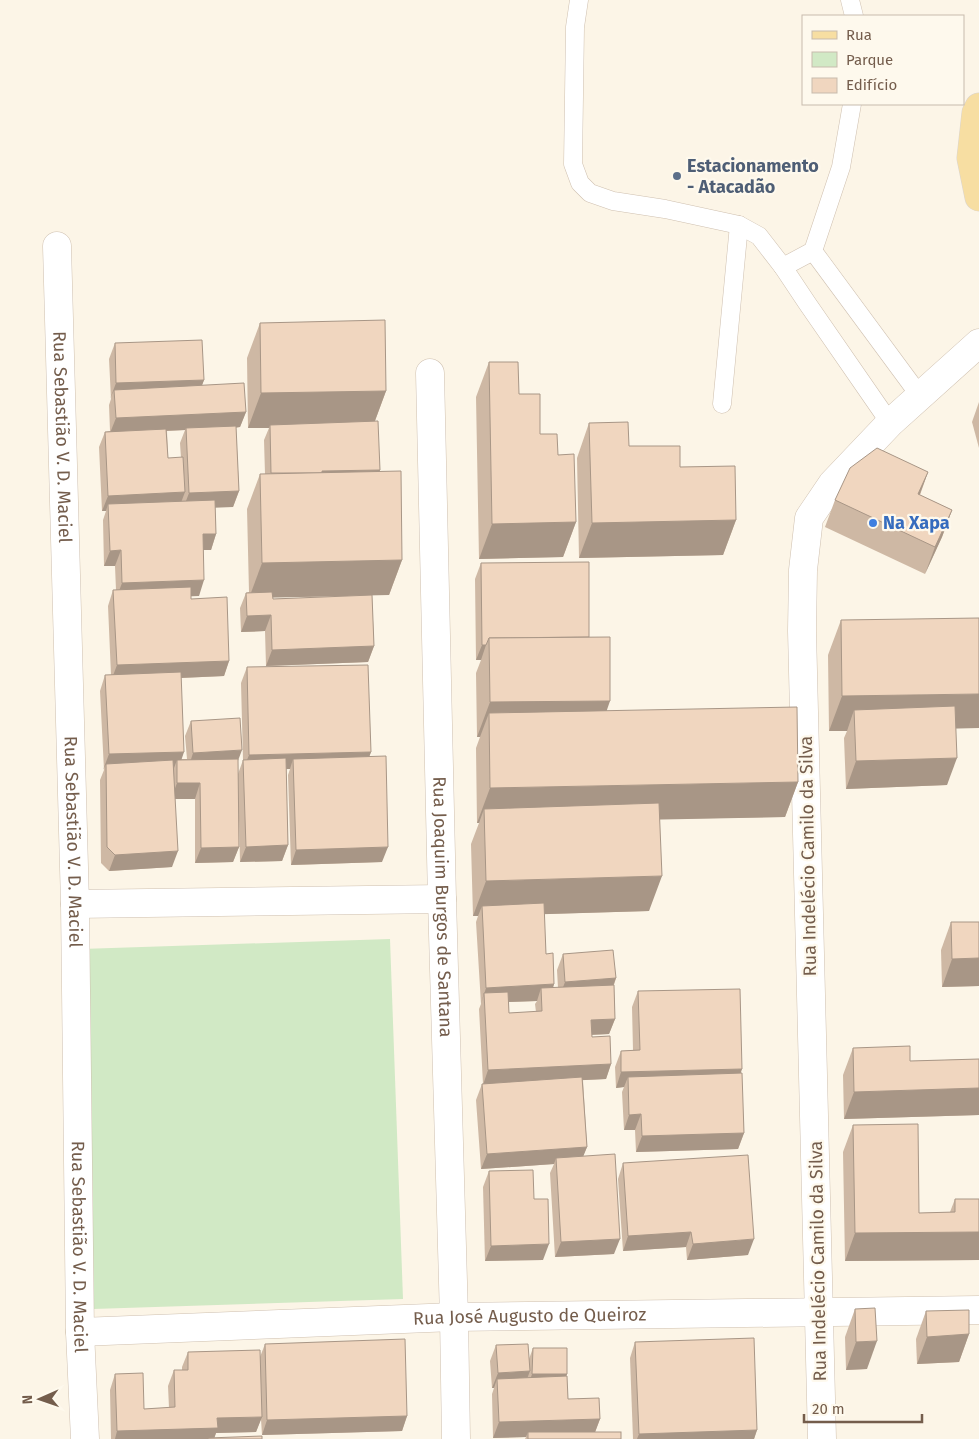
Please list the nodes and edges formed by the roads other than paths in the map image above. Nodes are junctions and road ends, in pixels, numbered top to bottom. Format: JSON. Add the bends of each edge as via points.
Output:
{"nodes":[{"id":1,"x":579,"y":0,"type":"edge"},
{"id":2,"x":850,"y":0,"type":"edge"},
{"id":3,"x":854,"y":15,"type":"edge"},
{"id":4,"x":852,"y":105,"type":"edge"},
{"id":5,"x":979,"y":107,"type":"edge"},
{"id":6,"x":979,"y":197,"type":"edge"},
{"id":7,"x":739,"y":225,"type":"junction"},
{"id":8,"x":57,"y":246,"type":"dead end"},
{"id":9,"x":813,"y":251,"type":"junction"},
{"id":10,"x":783,"y":267,"type":"junction"},
{"id":11,"x":979,"y":343,"type":"edge"},
{"id":12,"x":430,"y":373,"type":"dead end"},
{"id":13,"x":920,"y":396,"type":"junction"},
{"id":14,"x":722,"y":404,"type":"dead end"},
{"id":15,"x":890,"y":423,"type":"junction"},
{"id":16,"x":442,"y":899,"type":"junction"},
{"id":17,"x":75,"y":904,"type":"junction"},
{"id":18,"x":979,"y":1310,"type":"edge"},
{"id":19,"x":819,"y":1313,"type":"junction"},
{"id":20,"x":454,"y":1317,"type":"junction"},
{"id":21,"x":80,"y":1332,"type":"junction"},
{"id":22,"x":85,"y":1439,"type":"edge"},
{"id":23,"x":456,"y":1439,"type":"edge"},
{"id":24,"x":822,"y":1439,"type":"edge"}],
"edges":[{"from":1,"to":7,"type":"lane","via":[[575,28],[573,164],[580,183],[590,194],[613,201]]},
{"from":2,"to":3,"type":"lane"},
{"from":4,"to":9,"type":"lane","via":[[841,167]]},
{"from":5,"to":6,"type":"main road","via":[[971,158]]},
{"from":7,"to":10,"type":"lane","via":[[759,236]]},
{"from":7,"to":14,"type":"lane"},
{"from":8,"to":17,"type":"street","name":"Rua Sebastião V. D. Maciel"},
{"from":9,"to":10,"type":"lane"},
{"from":9,"to":13,"type":"lane"},
{"from":10,"to":15,"type":"lane"},
{"from":11,"to":13,"type":"street","name":"Rua Indelécio Camilo da Silva"},
{"from":12,"to":16,"type":"street","name":"Rua Joaquim Burgos de Santana"},
{"from":13,"to":15,"type":"street","name":"Rua Indelécio Camilo da Silva"},
{"from":15,"to":19,"type":"street","name":"Rua Indelécio Camilo da Silva","via":[[832,484],[810,518],[804,570],[803,651]]},
{"from":16,"to":17,"type":"street"},
{"from":16,"to":20,"type":"street","name":"Rua Joaquim Burgos de Santana"},
{"from":17,"to":21,"type":"street","name":"Rua Sebastião V. D. Maciel"},
{"from":18,"to":19,"type":"street","name":"Rua José Augusto de Queiroz"},
{"from":19,"to":20,"type":"street","name":"Rua José Augusto de Queiroz"},
{"from":19,"to":24,"type":"street","name":"Rua Indelécio Camilo da Silva"},
{"from":20,"to":21,"type":"street","name":"Rua José Augusto de Queiroz"},
{"from":20,"to":23,"type":"street","name":"Rua Joaquim Burgos de Santana"},
{"from":21,"to":22,"type":"street","name":"Rua Sebastião V. D. Maciel"}]}
